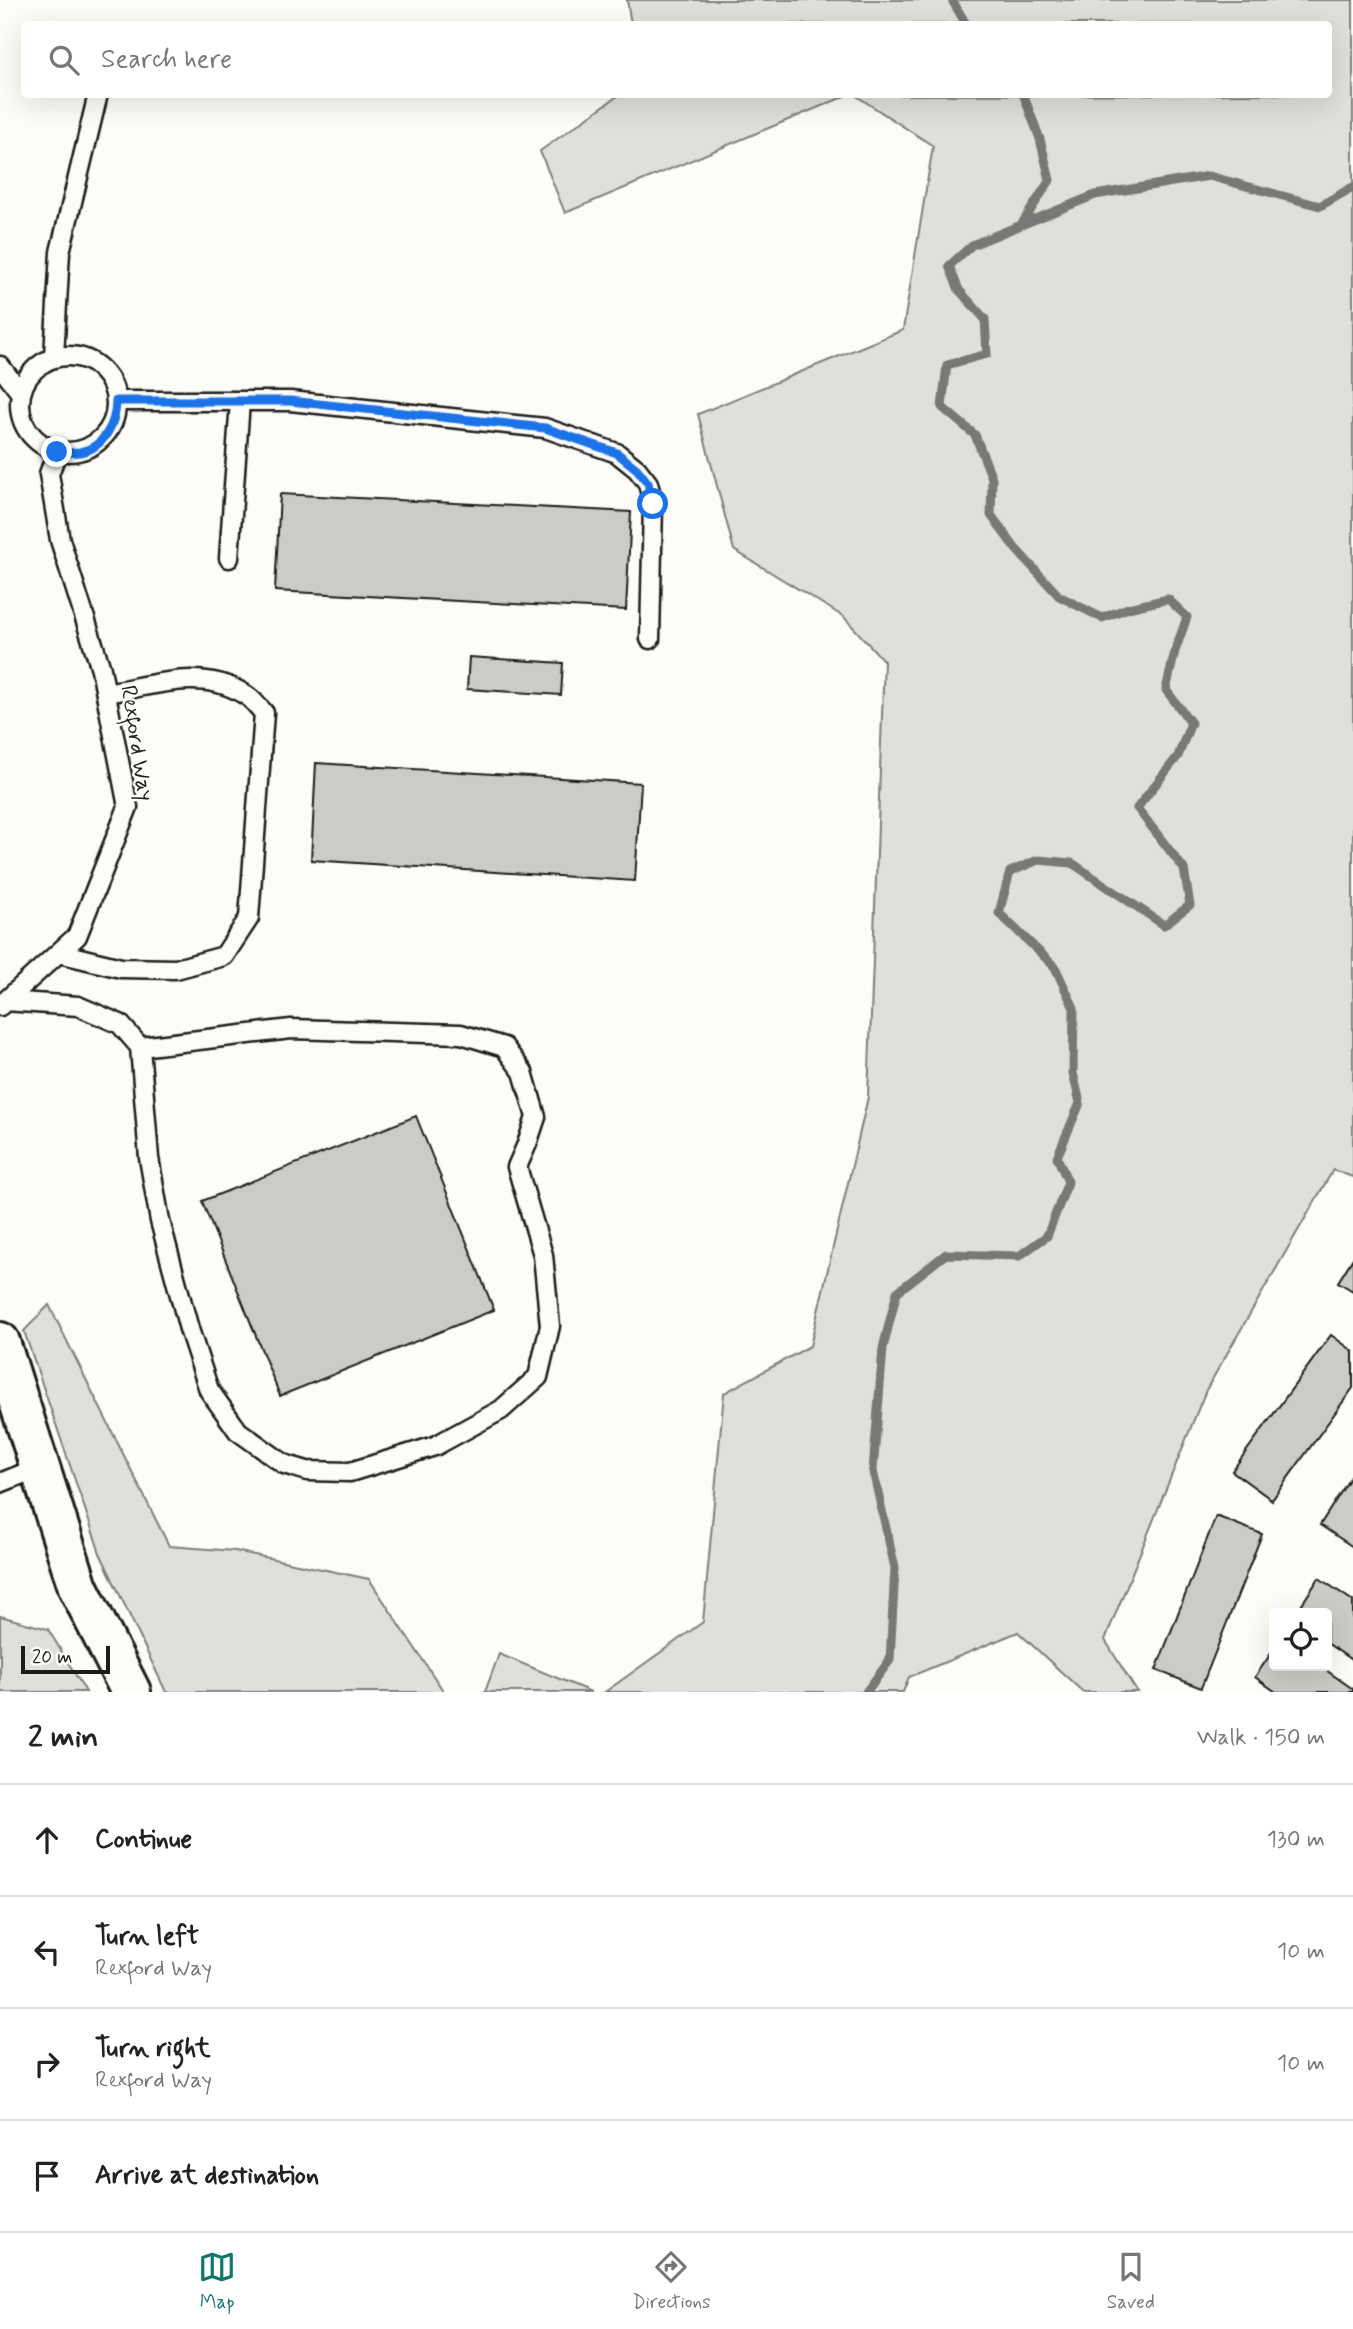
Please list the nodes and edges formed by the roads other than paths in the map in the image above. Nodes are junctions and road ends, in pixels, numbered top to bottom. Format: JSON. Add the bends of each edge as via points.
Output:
{"nodes":[{"id":1,"x":97,"y":98,"type":"edge"},
{"id":2,"x":54,"y":356,"type":"junction"},
{"id":3,"x":0,"y":366,"type":"edge"},
{"id":4,"x":20,"y":392,"type":"junction"},
{"id":5,"x":116,"y":401,"type":"junction"},
{"id":6,"x":240,"y":401,"type":"junction"},
{"id":7,"x":57,"y":452,"type":"junction"},
{"id":8,"x":229,"y":558,"type":"dead end"},
{"id":9,"x":650,"y":639,"type":"dead end"},
{"id":10,"x":106,"y":693,"type":"junction"},
{"id":11,"x":59,"y":953,"type":"junction"},
{"id":12,"x":3,"y":1003,"type":"edge"},
{"id":13,"x":140,"y":1047,"type":"junction"},
{"id":14,"x":0,"y":1342,"type":"edge"},
{"id":15,"x":40,"y":1467,"type":"junction"},
{"id":16,"x":0,"y":1483,"type":"edge"},
{"id":17,"x":131,"y":1692,"type":"edge"}],
"edges":[{"from":1,"to":2,"type":"lane","via":[[60,251]]},
{"from":2,"to":4,"type":"lane","via":[[33,370]]},
{"from":2,"to":5,"type":"lane","via":[[80,356],[103,368],[116,390]]},
{"from":3,"to":4,"type":"lane"},
{"from":4,"to":7,"type":"lane","via":[[21,418],[34,440]]},
{"from":5,"to":6,"type":"lane"},
{"from":5,"to":7,"type":"lane","via":[[116,416],[104,438],[83,452]]},
{"from":6,"to":8,"type":"lane"},
{"from":6,"to":9,"type":"lane","via":[[290,401],[545,428],[617,453],[648,483],[653,504]]},
{"from":7,"to":10,"type":"lane","name":"Rexford Way","via":[[49,474],[60,540]]},
{"from":10,"to":11,"type":"lane","name":"Rexford Way","via":[[128,807],[78,936]]},
{"from":10,"to":11,"type":"lane","via":[[178,679],[221,682],[246,695],[264,713],[250,918],[224,956],[176,970],[121,968]]},
{"from":11,"to":12,"type":"lane","name":"Rexford Way"},
{"from":12,"to":13,"type":"lane","via":[[78,1006],[120,1024]]},
{"from":13,"to":13,"type":"lane","via":[[291,1029],[461,1034],[504,1047],[523,1072],[536,1116],[517,1167],[544,1255],[550,1326],[538,1377],[501,1410],[435,1446],[350,1472],[307,1471],[284,1464],[238,1431],[209,1390],[160,1222],[149,1158]]},
{"from":14,"to":15,"type":"main road"},
{"from":15,"to":16,"type":"lane"},
{"from":15,"to":17,"type":"main road","via":[[78,1587]]}]}
